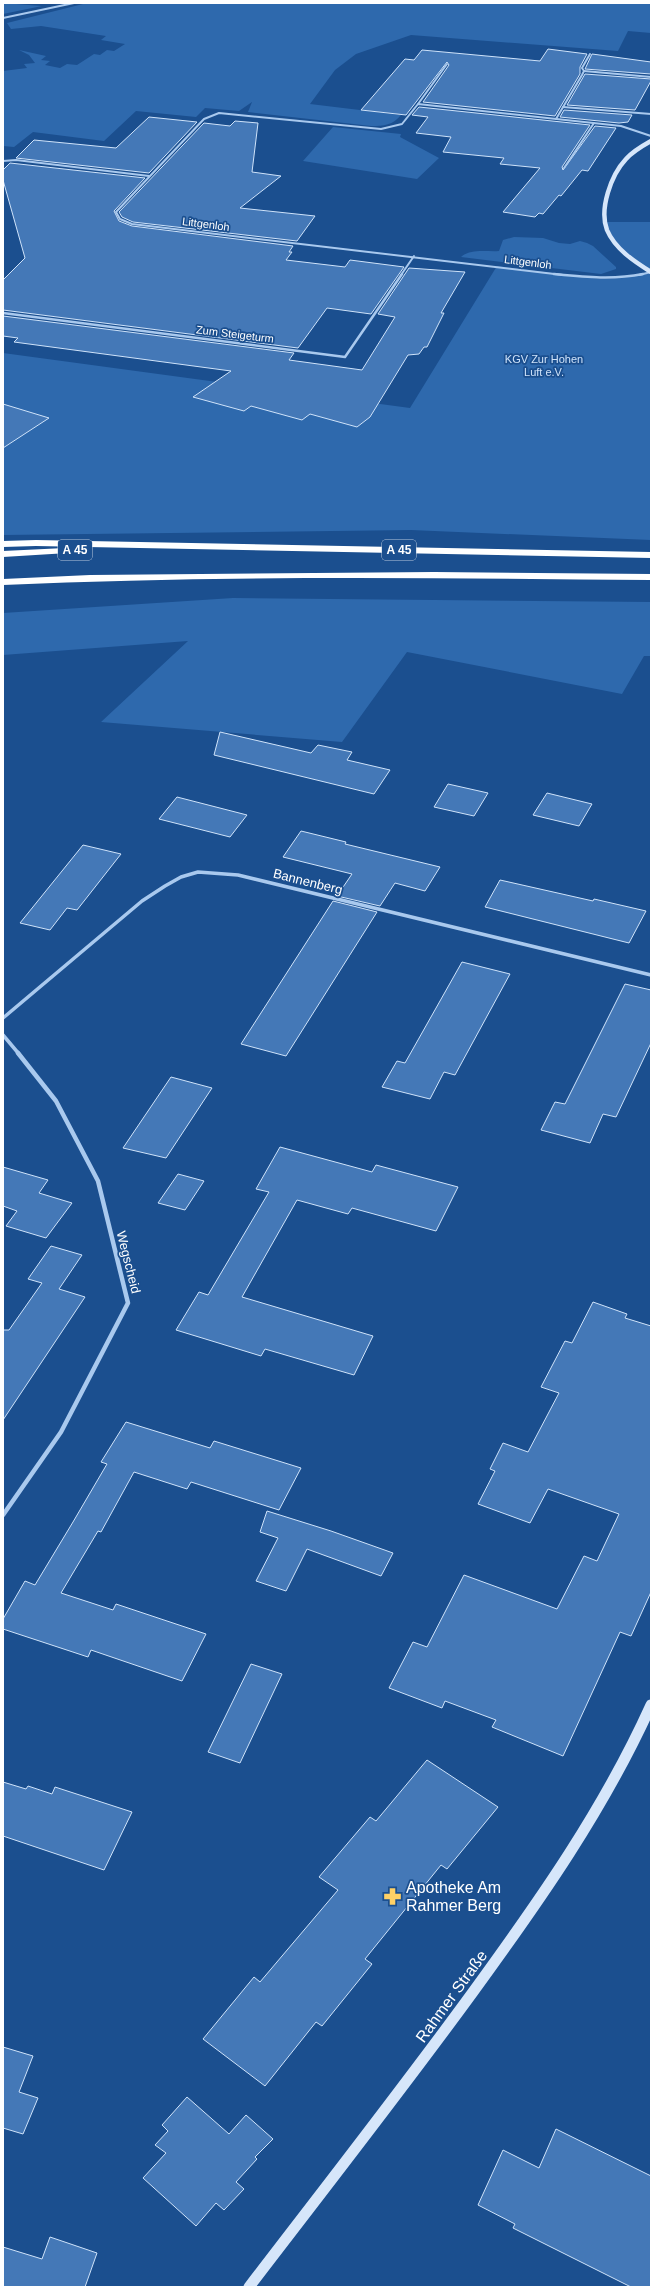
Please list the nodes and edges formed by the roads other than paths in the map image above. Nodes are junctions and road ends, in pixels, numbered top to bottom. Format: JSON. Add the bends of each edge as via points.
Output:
{"nodes":[{"id":1,"x":74,"y":3,"type":"edge"},
{"id":2,"x":3,"y":18,"type":"edge"},
{"id":3,"x":590,"y":54,"type":"dead end"},
{"id":4,"x":447,"y":64,"type":"dead end"},
{"id":5,"x":584,"y":71,"type":"junction"},
{"id":6,"x":651,"y":77,"type":"edge"},
{"id":7,"x":418,"y":104,"type":"junction"},
{"id":8,"x":563,"y":107,"type":"junction"},
{"id":9,"x":651,"y":114,"type":"edge"},
{"id":10,"x":556,"y":118,"type":"junction"},
{"id":11,"x":594,"y":122,"type":"junction"},
{"id":12,"x":651,"y":136,"type":"edge"},
{"id":13,"x":651,"y":141,"type":"edge"},
{"id":14,"x":3,"y":161,"type":"edge"},
{"id":15,"x":564,"y":168,"type":"dead end"},
{"id":16,"x":149,"y":176,"type":"junction"},
{"id":17,"x":414,"y":256,"type":"junction"},
{"id":18,"x":651,"y":272,"type":"edge"},
{"id":19,"x":3,"y":312,"type":"edge"},
{"id":20,"x":3,"y":544,"type":"edge"},
{"id":21,"x":146,"y":546,"type":"junction"},
{"id":22,"x":3,"y":554,"type":"edge"},
{"id":23,"x":651,"y":555,"type":"edge"},
{"id":24,"x":651,"y":577,"type":"edge"},
{"id":25,"x":3,"y":582,"type":"edge"},
{"id":26,"x":651,"y":975,"type":"edge"},
{"id":27,"x":3,"y":1018,"type":"edge"},
{"id":28,"x":3,"y":1035,"type":"edge"},
{"id":29,"x":3,"y":1515,"type":"edge"},
{"id":30,"x":651,"y":1705,"type":"edge"},
{"id":31,"x":249,"y":2287,"type":"edge"}],
"edges":[{"from":1,"to":2,"type":"street"},
{"from":3,"to":5,"type":"street","via":[[582,68]]},
{"from":4,"to":7,"type":"street","name":"Littgenloh"},
{"from":5,"to":6,"type":"street"},
{"from":5,"to":8,"type":"street"},
{"from":7,"to":10,"type":"street"},
{"from":7,"to":16,"type":"street","name":"Littgenloh","via":[[402,124],[388,129],[229,113],[210,116],[204,119]]},
{"from":8,"to":9,"type":"street"},
{"from":8,"to":10,"type":"street"},
{"from":10,"to":11,"type":"street"},
{"from":11,"to":12,"type":"street","via":[[621,126]]},
{"from":11,"to":15,"type":"street"},
{"from":13,"to":18,"type":"main road","via":[[620,166],[605,210],[605,222],[615,243]]},
{"from":14,"to":16,"type":"street","via":[[16,160]]},
{"from":16,"to":17,"type":"street","name":"Littgenloh","via":[[116,212],[120,219],[132,224]]},
{"from":17,"to":18,"type":"street","name":"Littgenloh","via":[[600,279],[623,278]]},
{"from":17,"to":19,"type":"street","name":"Zum Steigeturm","via":[[345,357]]},
{"from":20,"to":21,"type":"highway"},
{"from":21,"to":22,"type":"highway","number":"A 45"},
{"from":21,"to":23,"type":"highway","number":"A 45"},
{"from":24,"to":25,"type":"highway","number":"A 45","via":[[410,575],[90,578]]},
{"from":26,"to":27,"type":"street","name":"Bannenberg","via":[[238,875],[206,872],[185,876],[165,885],[142,901]]},
{"from":28,"to":29,"type":"street","name":"Wegscheid","via":[[56,1101],[98,1181],[128,1303],[61,1432]]},
{"from":30,"to":31,"type":"main road","name":"Rahmer Straße","via":[[600,1809],[549,1888],[412,2077]]}]}
